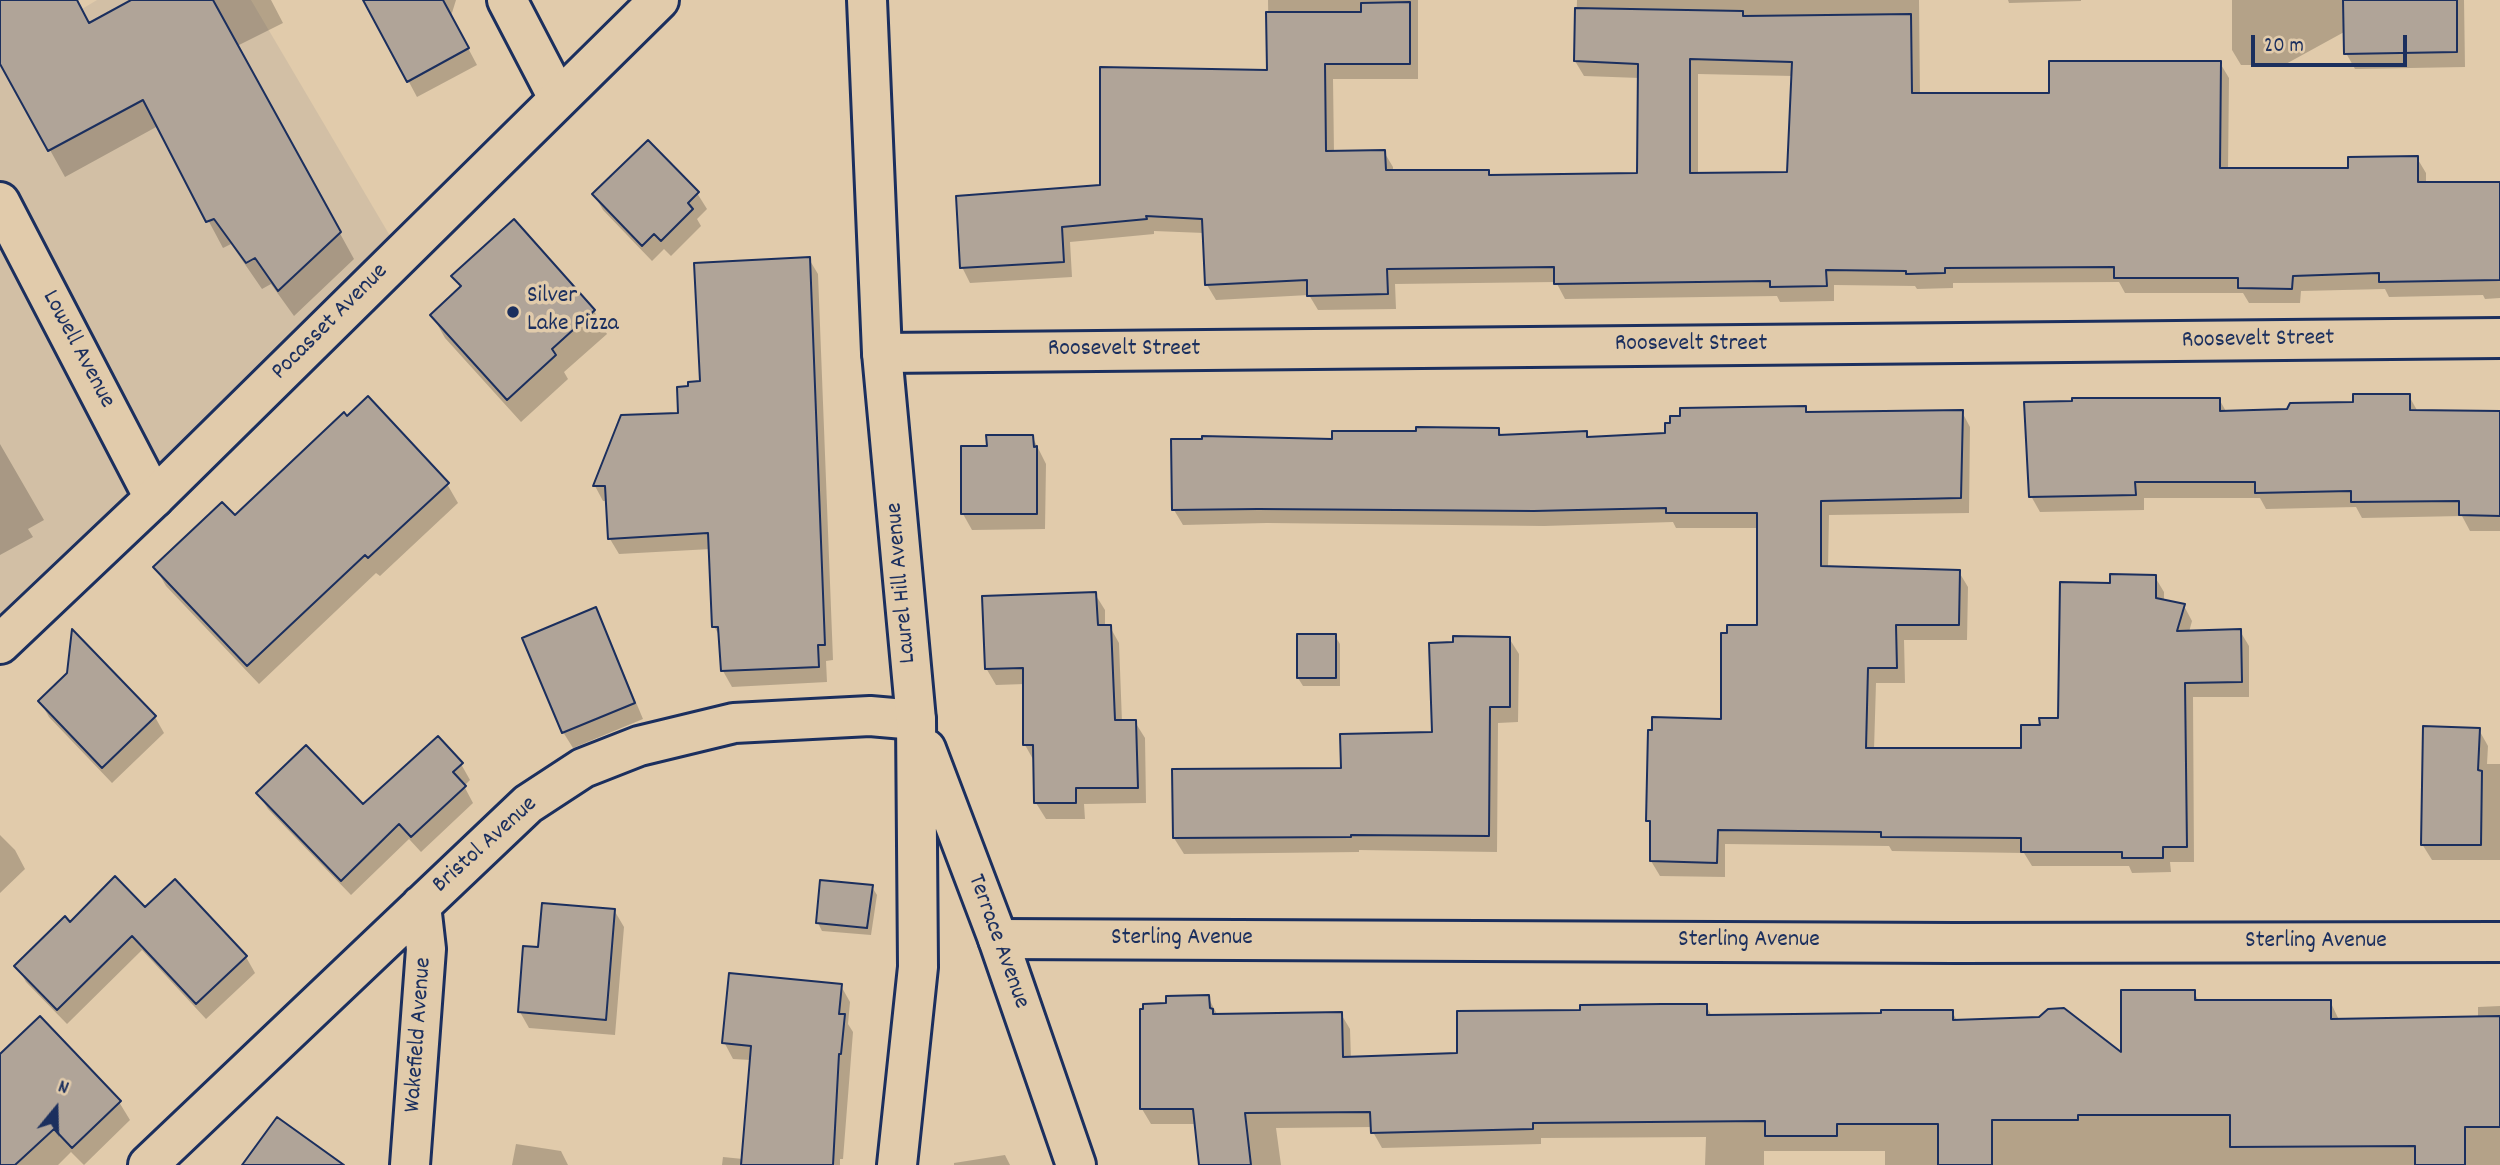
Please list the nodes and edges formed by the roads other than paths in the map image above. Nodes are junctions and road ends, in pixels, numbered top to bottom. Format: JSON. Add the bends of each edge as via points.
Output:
{"nodes":[{"id":1,"x":508,"y":0,"type":"edge"},
{"id":2,"x":659,"y":0,"type":"edge"},
{"id":3,"x":837,"y":0,"type":"edge"},
{"id":4,"x":867,"y":11,"type":"edge"},
{"id":5,"x":558,"y":98,"type":"junction"},
{"id":6,"x":0,"y":202,"type":"edge"},
{"id":7,"x":2500,"y":338,"type":"edge"},
{"id":8,"x":882,"y":353,"type":"junction"},
{"id":9,"x":154,"y":498,"type":"junction"},
{"id":10,"x":0,"y":644,"type":"edge"},
{"id":11,"x":916,"y":720,"type":"junction"},
{"id":12,"x":421,"y":905,"type":"junction"},
{"id":13,"x":998,"y":939,"type":"junction"},
{"id":14,"x":2500,"y":942,"type":"edge"},
{"id":15,"x":148,"y":1165,"type":"edge"},
{"id":16,"x":411,"y":1165,"type":"edge"},
{"id":17,"x":897,"y":1165,"type":"edge"},
{"id":18,"x":1076,"y":1165,"type":"edge"}],
"edges":[{"from":1,"to":5,"type":"street"},
{"from":2,"to":5,"type":"street","name":"Pocasset Avenue"},
{"from":3,"to":4,"type":"street"},
{"from":4,"to":8,"type":"street","name":"Laurel Hill Avenue"},
{"from":5,"to":9,"type":"street","name":"Pocasset Avenue"},
{"from":6,"to":9,"type":"street","name":"Lowell Avenue"},
{"from":7,"to":8,"type":"street","name":"Roosevelt Street"},
{"from":8,"to":11,"type":"street","name":"Laurel Hill Avenue"},
{"from":9,"to":10,"type":"street","name":"Pocasset Avenue"},
{"from":11,"to":12,"type":"street","name":"Bristol Avenue","via":[[870,716],[734,723],[639,746],[583,768],[528,804]]},
{"from":11,"to":13,"type":"street","name":"Terrace Avenue"},
{"from":11,"to":17,"type":"street","name":"Laurel Hill Avenue","via":[[918,967]]},
{"from":12,"to":15,"type":"street","name":"Bristol Avenue"},
{"from":12,"to":16,"type":"street","name":"Wakefield Avenue","via":[[426,949]]},
{"from":13,"to":14,"type":"street","name":"Sterling Avenue"},
{"from":13,"to":18,"type":"street","name":"Terrace Avenue"}]}
